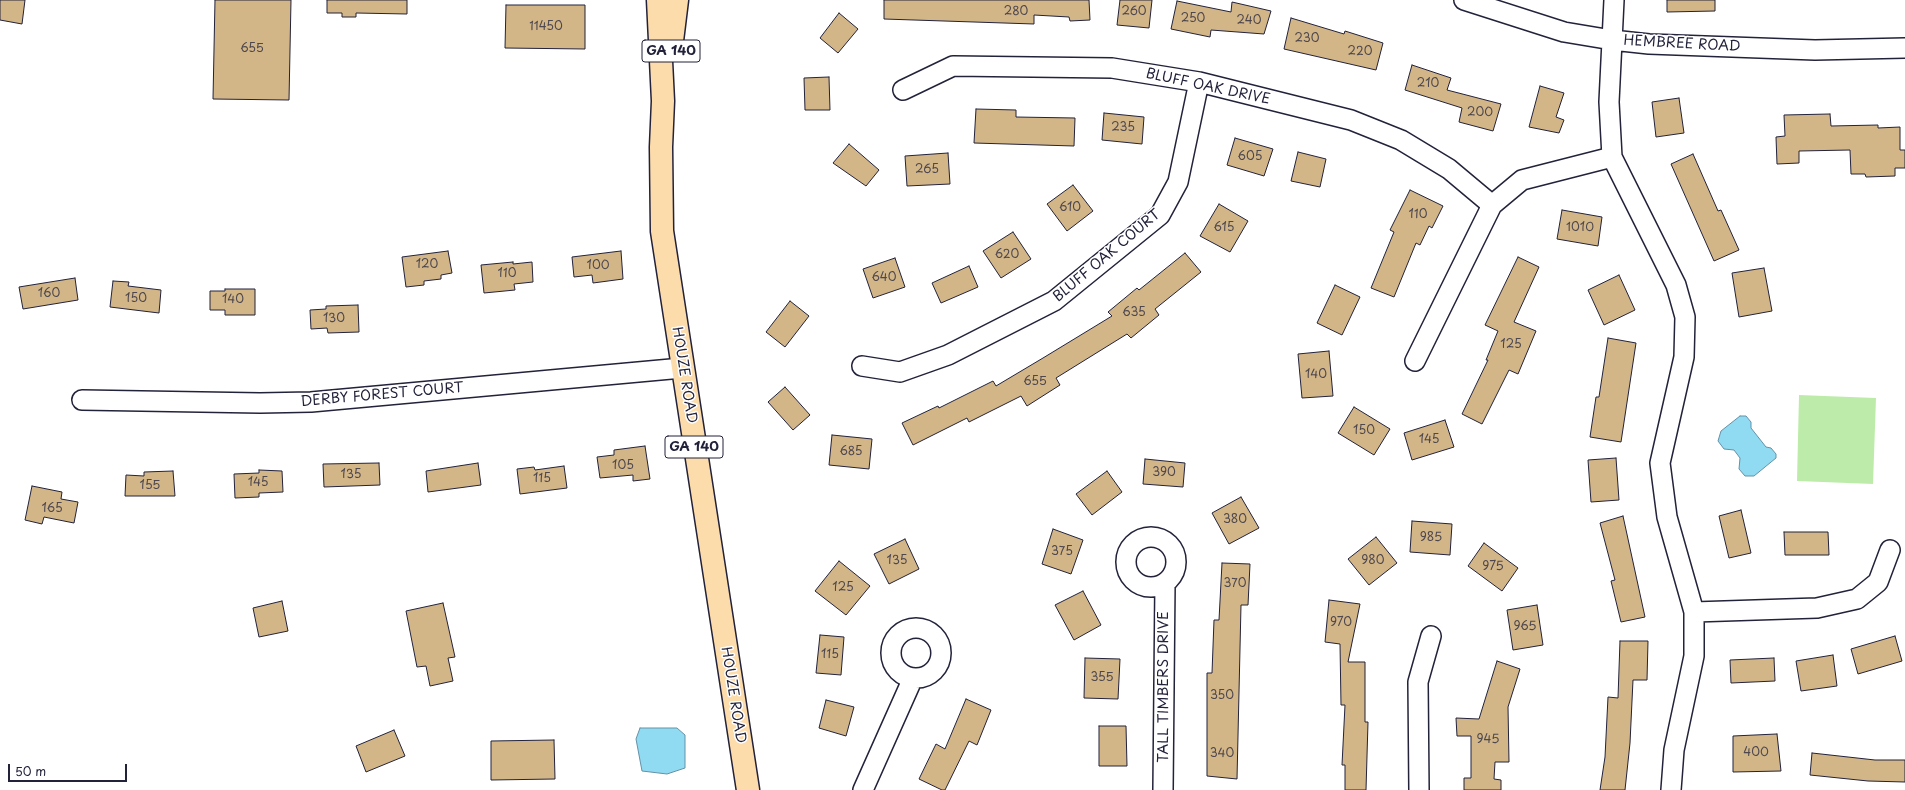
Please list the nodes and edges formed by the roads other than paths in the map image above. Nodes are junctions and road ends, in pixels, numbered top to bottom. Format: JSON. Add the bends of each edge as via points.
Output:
{"nodes":[{"id":1,"x":658,"y":0,"type":"edge"},
{"id":2,"x":677,"y":0,"type":"edge"},
{"id":3,"x":1464,"y":0,"type":"edge"},
{"id":4,"x":1614,"y":0,"type":"edge"},
{"id":5,"x":1612,"y":40,"type":"junction"},
{"id":6,"x":1905,"y":48,"type":"edge"},
{"id":7,"x":1199,"y":82,"type":"junction"},
{"id":8,"x":903,"y":90,"type":"dead end"},
{"id":9,"x":663,"y":101,"type":"junction"},
{"id":10,"x":1612,"y":157,"type":"junction"},
{"id":11,"x":1492,"y":205,"type":"junction"},
{"id":12,"x":1415,"y":361,"type":"dead end"},
{"id":13,"x":862,"y":366,"type":"dead end"},
{"id":14,"x":682,"y":368,"type":"junction"},
{"id":15,"x":82,"y":400,"type":"dead end"},
{"id":16,"x":1890,"y":550,"type":"dead end"},
{"id":17,"x":1164,"y":583,"type":"dead end"},
{"id":18,"x":1694,"y":612,"type":"junction"},
{"id":19,"x":1431,"y":636,"type":"dead end"},
{"id":20,"x":913,"y":678,"type":"dead end"},
{"id":21,"x":748,"y":790,"type":"edge"},
{"id":22,"x":864,"y":790,"type":"edge"},
{"id":23,"x":1163,"y":790,"type":"edge"},
{"id":24,"x":1418,"y":790,"type":"edge"},
{"id":25,"x":1671,"y":790,"type":"edge"}],
"edges":[{"from":1,"to":9,"type":"main road","name":"HOUZE ROAD","number":"GA 140"},
{"from":2,"to":9,"type":"main road","name":"HOUZE ROAD","number":"GA 140"},
{"from":3,"to":5,"type":"street","name":"HEMBREE ROAD","via":[[1564,32]]},
{"from":4,"to":5,"type":"street"},
{"from":5,"to":6,"type":"street","name":"HEMBREE ROAD","via":[[1649,44],[1815,50]]},
{"from":5,"to":10,"type":"street","via":[[1609,102]]},
{"from":7,"to":8,"type":"street","name":"BLUFF OAK DRIVE","via":[[1112,68],[953,66]]},
{"from":7,"to":11,"type":"street","name":"BLUFF OAK DRIVE","via":[[1351,120],[1401,140],[1449,169]]},
{"from":7,"to":13,"type":"street","name":"BLUFF OAK COURT","via":[[1178,182],[1160,215],[1054,301],[948,355],[900,372]]},
{"from":9,"to":14,"type":"main road","name":"HOUZE ROAD","number":"GA 140","via":[[662,230]]},
{"from":10,"to":11,"type":"street","via":[[1522,180]]},
{"from":10,"to":18,"type":"street","via":[[1676,284],[1685,317],[1684,358],[1660,463],[1667,517]]},
{"from":11,"to":12,"type":"street"},
{"from":14,"to":15,"type":"street","name":"DERBY FOREST COURT","via":[[311,402]]},
{"from":14,"to":21,"type":"main road","name":"HOUZE ROAD","number":"GA 140"},
{"from":16,"to":18,"type":"street","via":[[1878,582],[1857,599],[1816,608]]},
{"from":17,"to":23,"type":"street","name":"TALL TIMBERS DRIVE"},
{"from":18,"to":25,"type":"street","via":[[1694,656],[1674,750]]},
{"from":19,"to":24,"type":"street","via":[[1418,682]]},
{"from":20,"to":22,"type":"street"}]}
